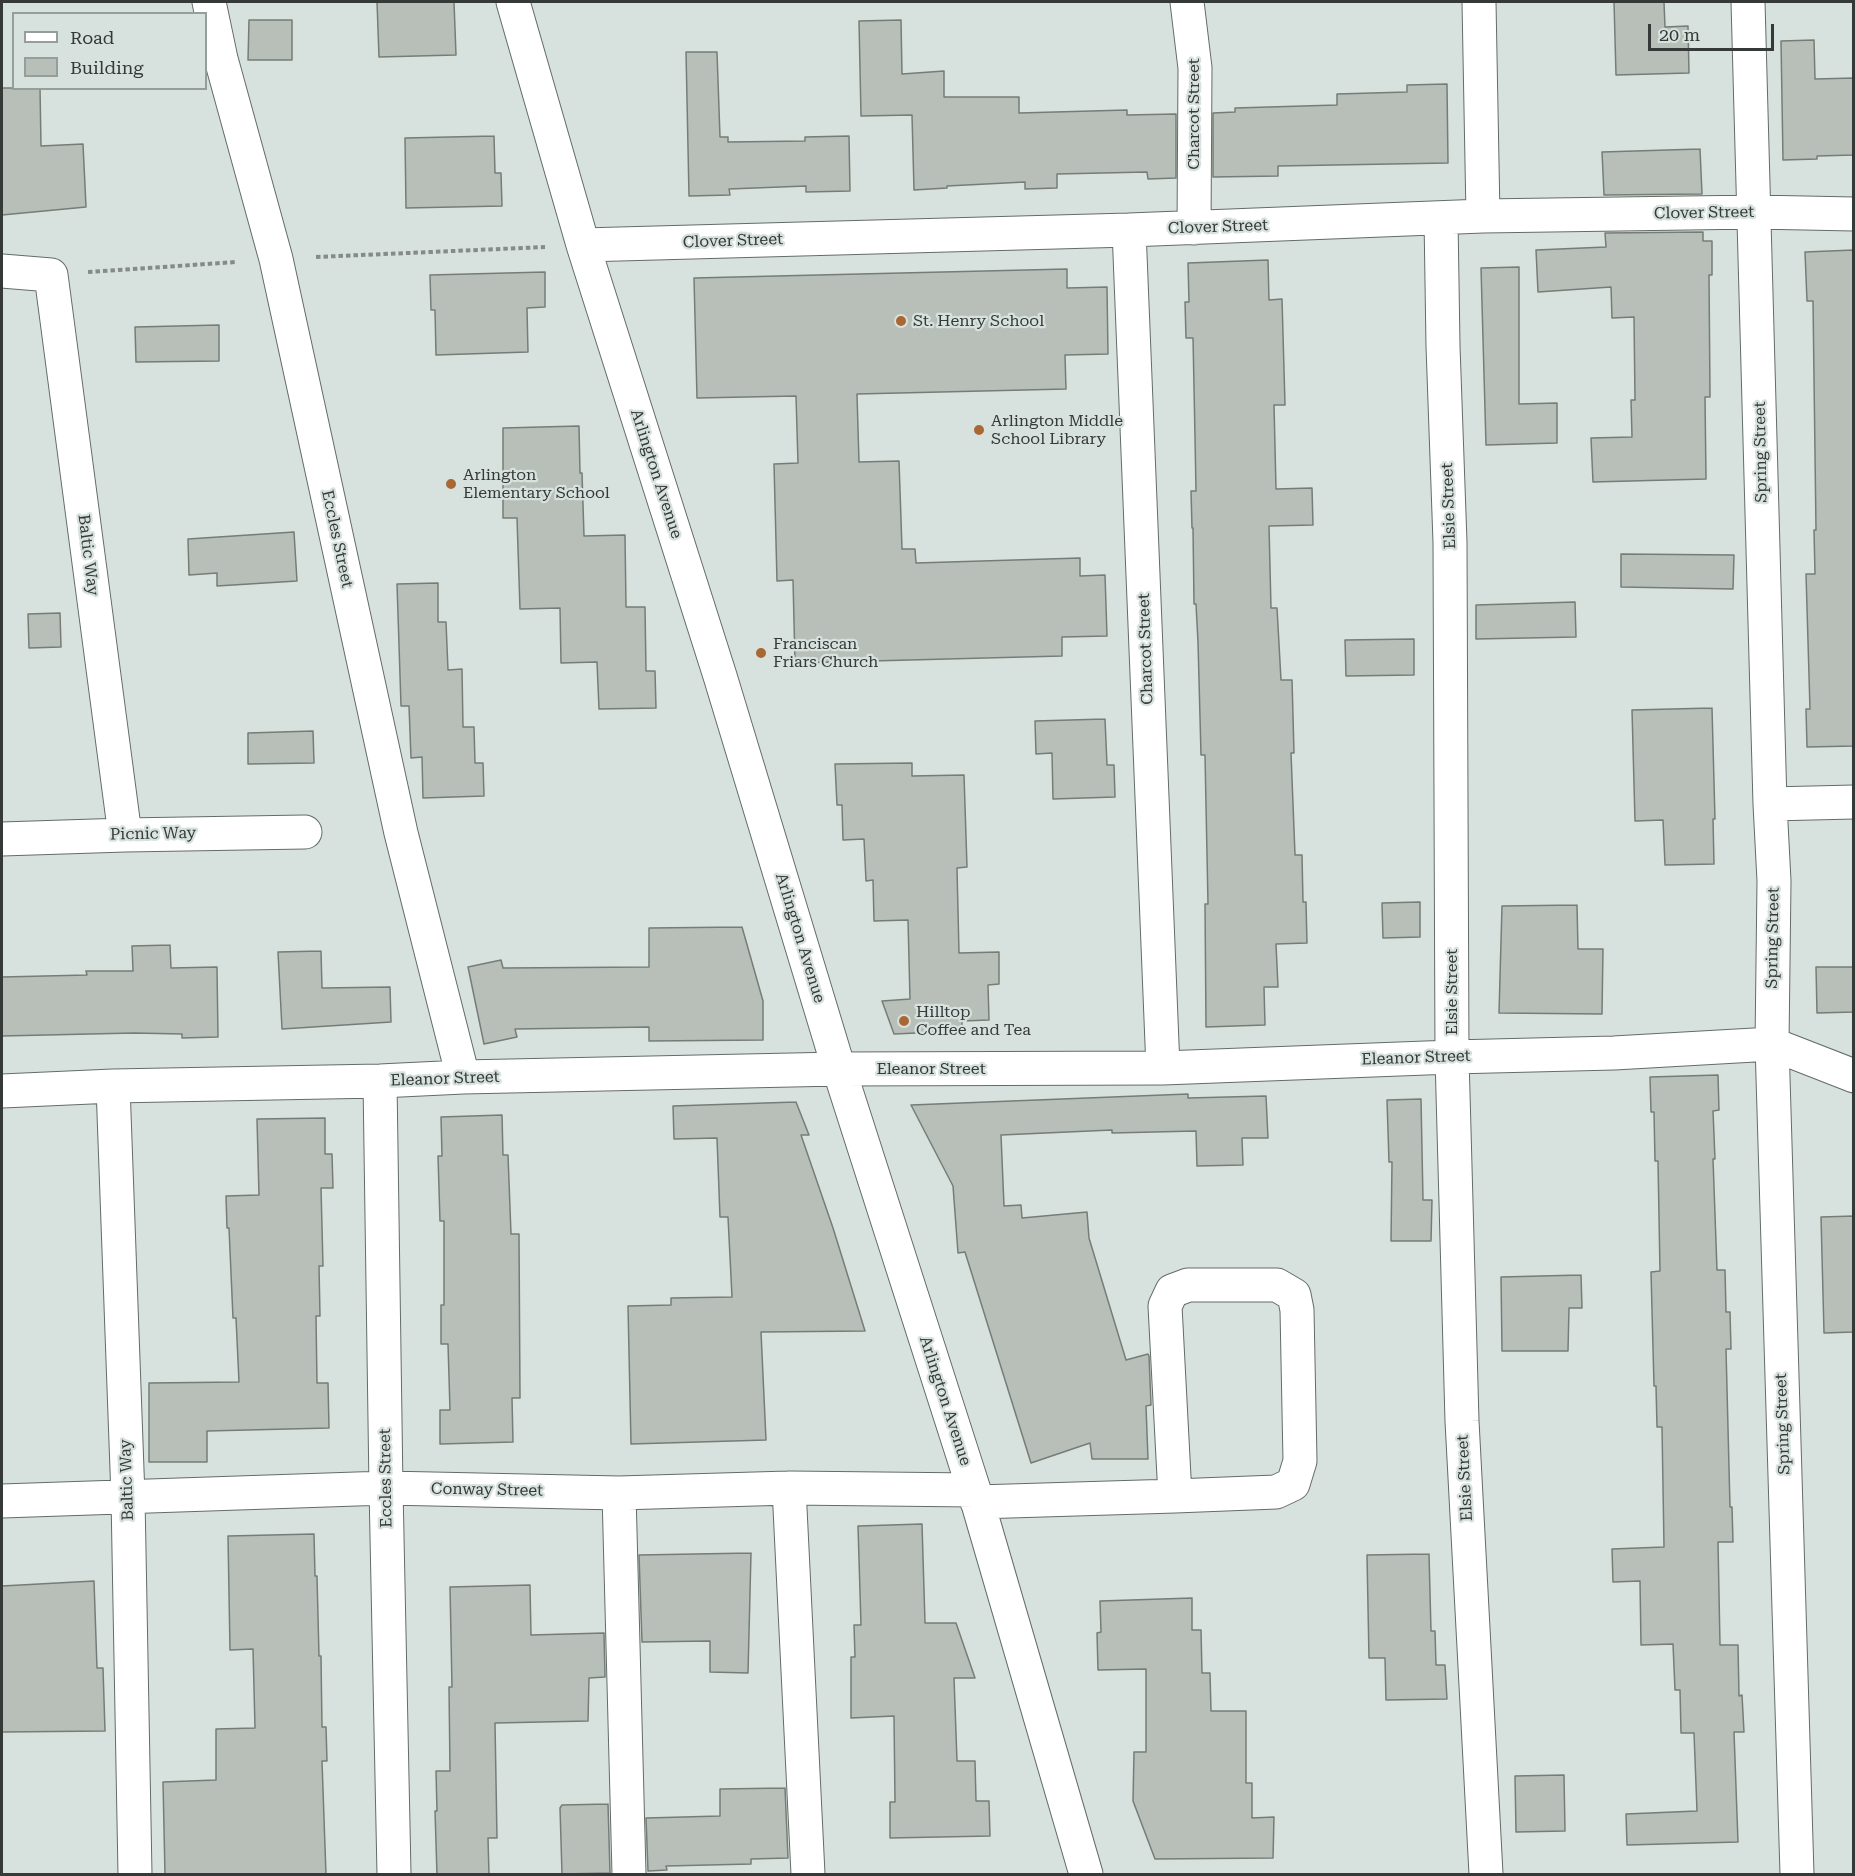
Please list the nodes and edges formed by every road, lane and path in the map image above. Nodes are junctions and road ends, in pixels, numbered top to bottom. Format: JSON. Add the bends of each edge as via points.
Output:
{"nodes":[{"id":1,"x":209,"y":2,"type":"edge"},
{"id":2,"x":513,"y":2,"type":"edge"},
{"id":3,"x":1187,"y":2,"type":"edge"},
{"id":4,"x":1479,"y":2,"type":"edge"},
{"id":5,"x":1748,"y":2,"type":"edge"},
{"id":6,"x":1755,"y":212,"type":"junction"},
{"id":7,"x":1854,"y":214,"type":"edge"},
{"id":8,"x":1483,"y":216,"type":"junction"},
{"id":9,"x":1442,"y":218,"type":"junction"},
{"id":10,"x":1194,"y":228,"type":"junction"},
{"id":11,"x":1129,"y":230,"type":"junction"},
{"id":12,"x":583,"y":245,"type":"junction"},
{"id":13,"x":2,"y":271,"type":"edge"},
{"id":14,"x":1854,"y":802,"type":"edge"},
{"id":15,"x":1770,"y":804,"type":"junction"},
{"id":16,"x":305,"y":832,"type":"dead end"},
{"id":17,"x":124,"y":835,"type":"junction"},
{"id":18,"x":2,"y":839,"type":"edge"},
{"id":19,"x":1772,"y":1044,"type":"junction"},
{"id":20,"x":1452,"y":1057,"type":"junction"},
{"id":21,"x":1163,"y":1068,"type":"junction"},
{"id":22,"x":840,"y":1069,"type":"junction"},
{"id":23,"x":1854,"y":1076,"type":"edge"},
{"id":24,"x":463,"y":1077,"type":"junction"},
{"id":25,"x":380,"y":1082,"type":"junction"},
{"id":26,"x":113,"y":1086,"type":"junction"},
{"id":27,"x":2,"y":1091,"type":"edge"},
{"id":28,"x":386,"y":1488,"type":"junction"},
{"id":29,"x":789,"y":1488,"type":"junction"},
{"id":30,"x":619,"y":1493,"type":"junction"},
{"id":31,"x":975,"y":1496,"type":"junction"},
{"id":32,"x":1175,"y":1496,"type":"junction"},
{"id":33,"x":128,"y":1497,"type":"junction"},
{"id":34,"x":2,"y":1501,"type":"edge"},
{"id":35,"x":135,"y":1875,"type":"edge"},
{"id":36,"x":394,"y":1875,"type":"edge"},
{"id":37,"x":628,"y":1875,"type":"edge"},
{"id":38,"x":808,"y":1875,"type":"edge"},
{"id":39,"x":1086,"y":1875,"type":"edge"},
{"id":40,"x":1486,"y":1875,"type":"edge"},
{"id":41,"x":1797,"y":1875,"type":"edge"}],
"edges":[{"from":1,"to":24,"type":"street","name":"Eccles Street","via":[[220,59],[276,259],[401,833]]},
{"from":2,"to":12,"type":"street","name":"Arlington Avenue"},
{"from":3,"to":10,"type":"street","name":"Charcot Street","via":[[1195,68]]},
{"from":4,"to":8,"type":"street"},
{"from":5,"to":6,"type":"street","name":"Spring Street"},
{"from":6,"to":7,"type":"street","name":"Clover Street"},
{"from":6,"to":8,"type":"street","name":"Clover Street"},
{"from":6,"to":15,"type":"street","name":"Spring Street"},
{"from":8,"to":9,"type":"street","name":"Clover Street"},
{"from":9,"to":10,"type":"street","name":"Clover Street"},
{"from":9,"to":20,"type":"street","name":"Elsie Street","via":[[1450,542]]},
{"from":10,"to":11,"type":"street","name":"Clover Street"},
{"from":11,"to":12,"type":"street","name":"Clover Street"},
{"from":11,"to":21,"type":"street","name":"Charcot Street"},
{"from":12,"to":22,"type":"street","name":"Arlington Avenue"},
{"from":13,"to":17,"type":"street","name":"Baltic Way","via":[[51,275]]},
{"from":14,"to":15,"type":"street"},
{"from":15,"to":19,"type":"street","name":"Spring Street","via":[[1774,881]]},
{"from":16,"to":17,"type":"street","name":"Picnic Way"},
{"from":17,"to":18,"type":"street","name":"Picnic Way"},
{"from":19,"to":20,"type":"street","name":"Eleanor Street"},
{"from":19,"to":23,"type":"street","name":"Eleanor Street"},
{"from":19,"to":41,"type":"street","name":"Spring Street"},
{"from":20,"to":21,"type":"street","name":"Eleanor Street"},
{"from":20,"to":40,"type":"street","name":"Elsie Street","via":[[1462,1421]]},
{"from":21,"to":22,"type":"street","name":"Eleanor Street"},
{"from":22,"to":24,"type":"street","name":"Eleanor Street"},
{"from":22,"to":31,"type":"street","name":"Arlington Avenue"},
{"from":24,"to":25,"type":"street","name":"Eleanor Street"},
{"from":25,"to":26,"type":"street","name":"Eleanor Street"},
{"from":25,"to":28,"type":"street","name":"Eccles Street"},
{"from":26,"to":27,"type":"street","name":"Eleanor Street"},
{"from":26,"to":33,"type":"street","name":"Baltic Way"},
{"from":28,"to":30,"type":"street","name":"Conway Street"},
{"from":28,"to":33,"type":"street","name":"Conway Street"},
{"from":28,"to":36,"type":"street","name":"Eccles Street"},
{"from":29,"to":30,"type":"street","name":"Conway Street"},
{"from":29,"to":31,"type":"street","name":"Conway Street"},
{"from":29,"to":38,"type":"street"},
{"from":30,"to":37,"type":"street"},
{"from":31,"to":32,"type":"street","name":"Conway Street"},
{"from":31,"to":39,"type":"street","name":"Arlington Avenue"},
{"from":32,"to":32,"type":"street","name":"Conway Street","via":[[1276,1492],[1293,1484],[1300,1461],[1294,1294],[1277,1285],[1188,1285],[1172,1291],[1165,1306]]},
{"from":33,"to":34,"type":"street","name":"Conway Street"},
{"from":33,"to":35,"type":"street","name":"Baltic Way"}]}
